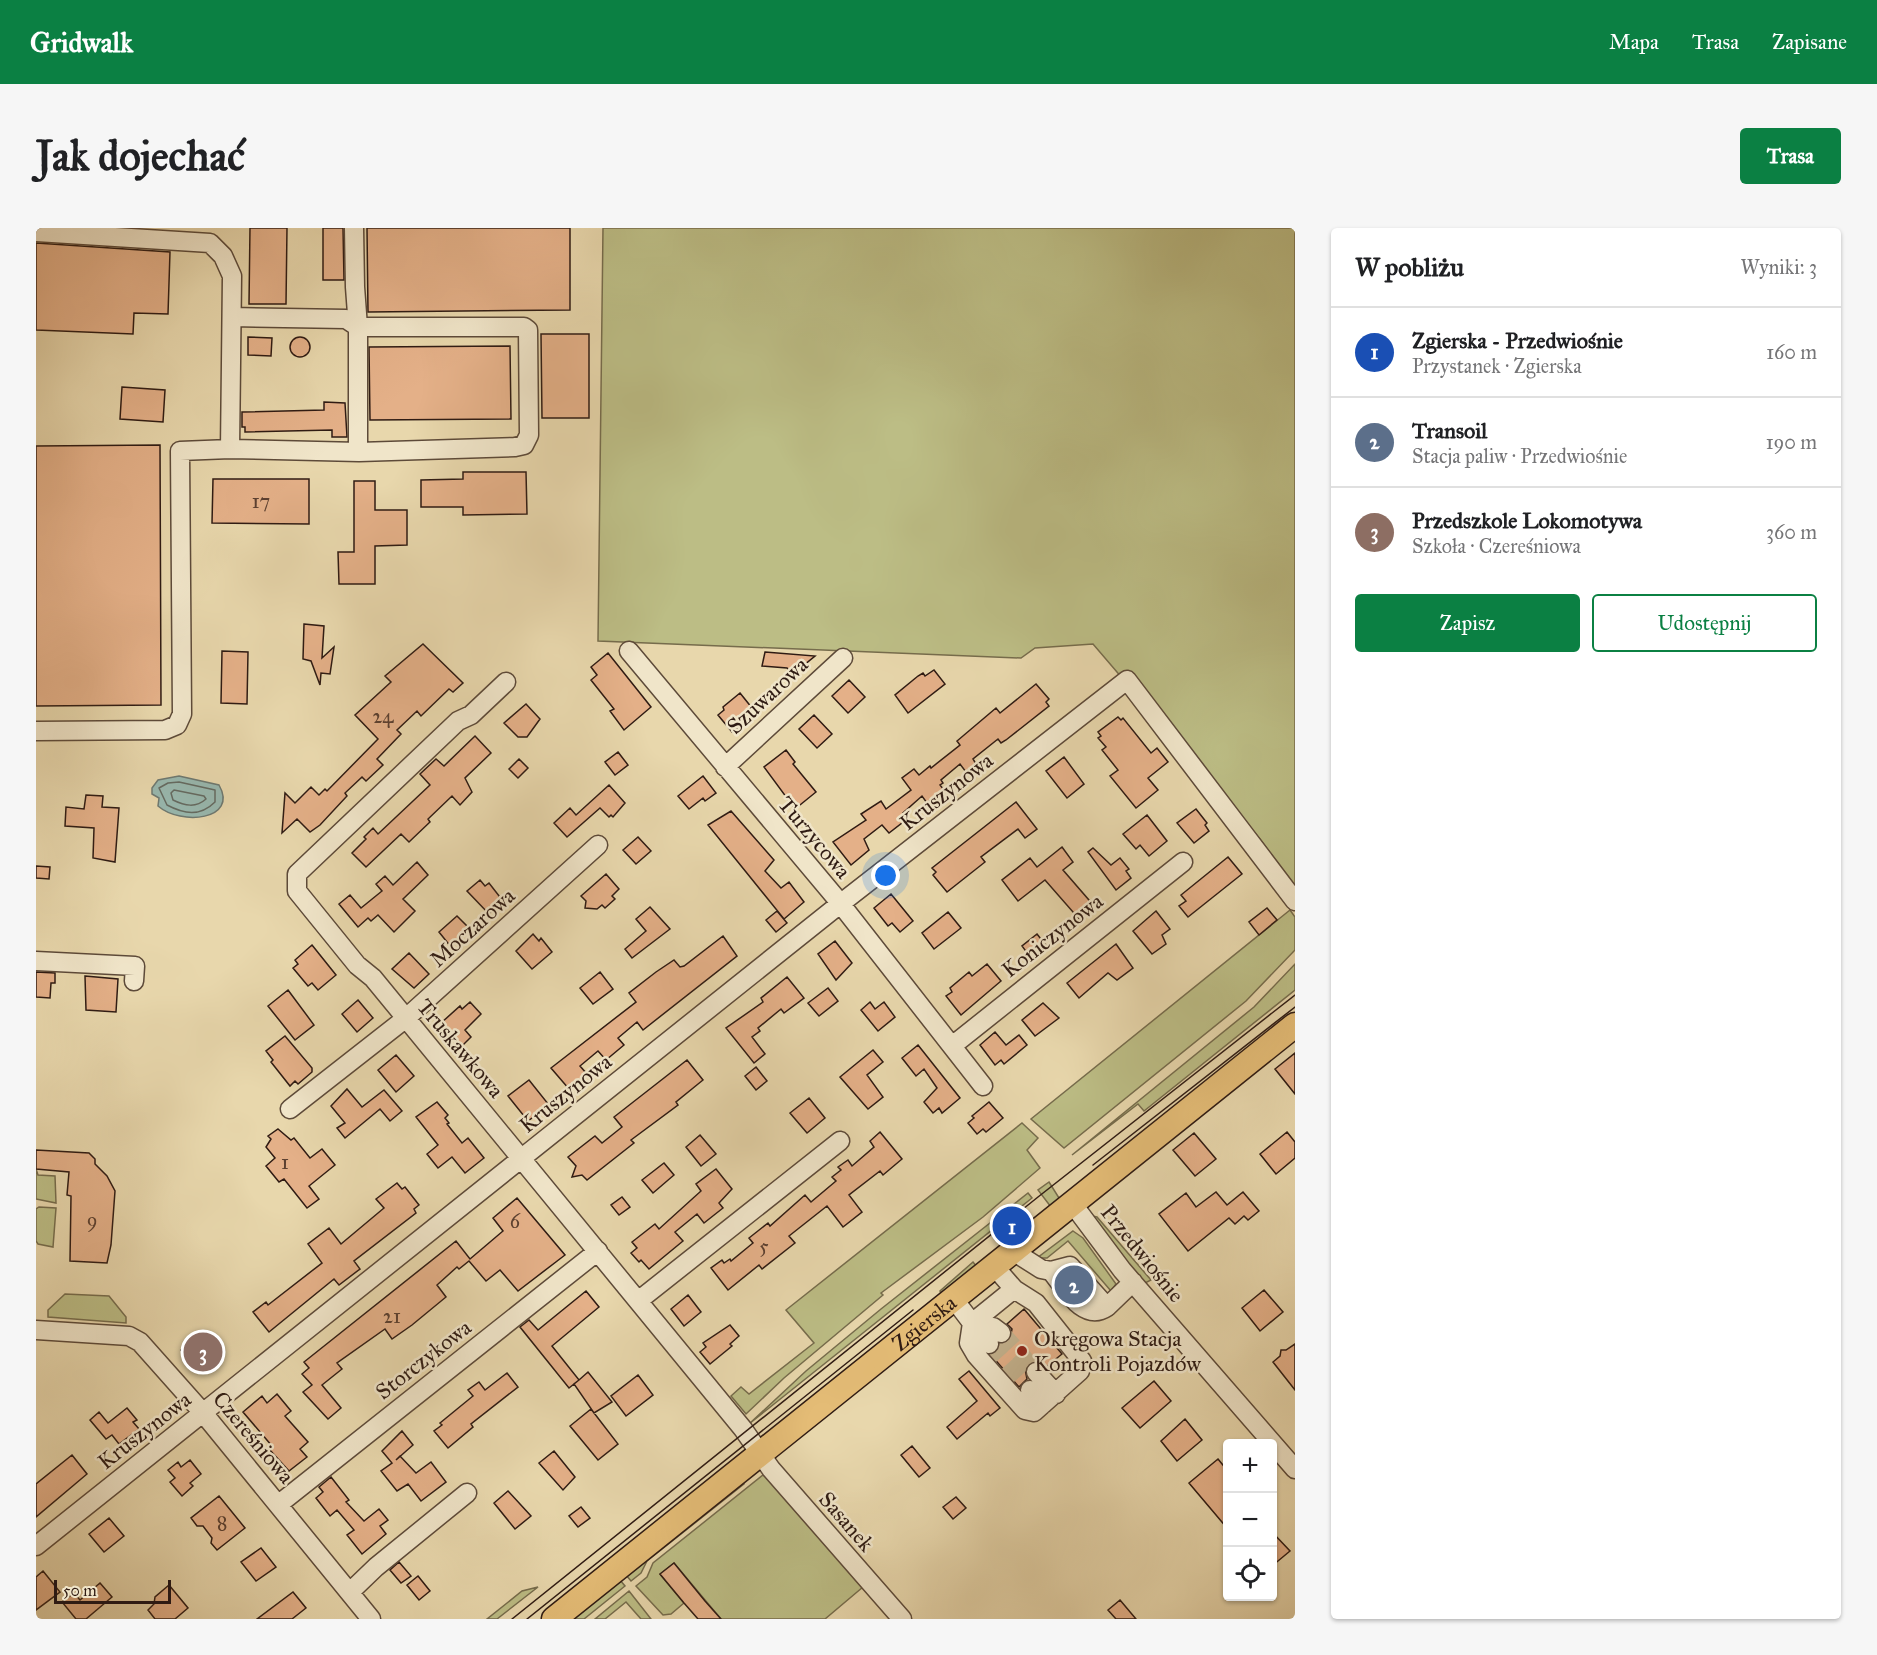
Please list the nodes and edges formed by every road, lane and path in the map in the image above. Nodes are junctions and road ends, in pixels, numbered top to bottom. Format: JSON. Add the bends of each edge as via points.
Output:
{"nodes":[{"id":1,"x":354,"y":228,"type":"edge"},
{"id":2,"x":36,"y":232,"type":"edge"},
{"id":3,"x":232,"y":316,"type":"junction"},
{"id":4,"x":358,"y":327,"type":"junction"},
{"id":5,"x":230,"y":449,"type":"junction"},
{"id":6,"x":358,"y":451,"type":"junction"},
{"id":7,"x":629,"y":651,"type":"dead end"},
{"id":8,"x":843,"y":658,"type":"dead end"},
{"id":9,"x":506,"y":682,"type":"dead end"},
{"id":10,"x":36,"y":730,"type":"edge"},
{"id":11,"x":725,"y":767,"type":"junction"},
{"id":12,"x":598,"y":845,"type":"dead end"},
{"id":13,"x":1183,"y":862,"type":"dead end"},
{"id":14,"x":1295,"y":901,"type":"edge"},
{"id":15,"x":840,"y":904,"type":"junction"},
{"id":16,"x":36,"y":961,"type":"edge"},
{"id":17,"x":134,"y":981,"type":"dead end"},
{"id":18,"x":405,"y":1019,"type":"junction"},
{"id":19,"x":1295,"y":1025,"type":"edge"},
{"id":20,"x":952,"y":1046,"type":"junction"},
{"id":21,"x":983,"y":1086,"type":"dead end"},
{"id":22,"x":290,"y":1109,"type":"dead end"},
{"id":23,"x":840,"y":1141,"type":"dead end"},
{"id":24,"x":521,"y":1159,"type":"junction"},
{"id":25,"x":1072,"y":1203,"type":"junction"},
{"id":26,"x":598,"y":1251,"type":"junction"},
{"id":27,"x":1013,"y":1251,"type":"junction"},
{"id":28,"x":994,"y":1266,"type":"junction"},
{"id":29,"x":1133,"y":1282,"type":"junction"},
{"id":30,"x":1014,"y":1289,"type":"junction"},
{"id":31,"x":953,"y":1298,"type":"junction"},
{"id":32,"x":638,"y":1301,"type":"junction"},
{"id":33,"x":972,"y":1323,"type":"junction"},
{"id":34,"x":36,"y":1330,"type":"edge"},
{"id":35,"x":995,"y":1338,"type":"tunnel mouth"},
{"id":36,"x":1036,"y":1372,"type":"tunnel mouth"},
{"id":37,"x":1030,"y":1390,"type":"tunnel mouth"},
{"id":38,"x":1049,"y":1399,"type":"junction"},
{"id":39,"x":204,"y":1414,"type":"junction"},
{"id":40,"x":759,"y":1452,"type":"junction"},
{"id":41,"x":1295,"y":1469,"type":"edge"},
{"id":42,"x":467,"y":1493,"type":"dead end"},
{"id":43,"x":279,"y":1504,"type":"junction"},
{"id":44,"x":36,"y":1546,"type":"edge"},
{"id":45,"x":350,"y":1592,"type":"junction"},
{"id":46,"x":371,"y":1619,"type":"edge"},
{"id":47,"x":554,"y":1619,"type":"edge"},
{"id":48,"x":902,"y":1619,"type":"edge"}],
"edges":[{"from":1,"to":4,"type":"street"},
{"from":2,"to":3,"type":"street","via":[[210,243],[223,256],[232,276]]},
{"from":3,"to":4,"type":"street","via":[[346,319]]},
{"from":3,"to":5,"type":"street"},
{"from":4,"to":6,"type":"street"},
{"from":4,"to":6,"type":"street","via":[[524,327],[528,330],[530,423],[524,445],[515,447]]},
{"from":5,"to":6,"type":"street"},
{"from":5,"to":10,"type":"street","via":[[180,451],[182,714],[177,725],[165,730]]},
{"from":7,"to":11,"type":"street","name":"Turzycowa"},
{"from":8,"to":11,"type":"street","name":"Szuwarowa"},
{"from":9,"to":18,"type":"street","name":"Truskawkowa","via":[[458,722],[295,879],[300,897]]},
{"from":11,"to":15,"type":"street","name":"Turzycowa"},
{"from":12,"to":18,"type":"street","name":"Moczarowa"},
{"from":13,"to":20,"type":"street","name":"Koniczynowa"},
{"from":14,"to":15,"type":"street","name":"Kruszynowa","via":[[1127,680]]},
{"from":15,"to":20,"type":"street","name":"Turzycowa"},
{"from":15,"to":24,"type":"street","name":"Kruszynowa"},
{"from":16,"to":17,"type":"street","via":[[135,966]]},
{"from":18,"to":22,"type":"street","name":"Moczarowa"},
{"from":18,"to":24,"type":"street","name":"Truskawkowa"},
{"from":19,"to":25,"type":"main road","name":"Zgierska"},
{"from":20,"to":21,"type":"street","name":"Turzycowa"},
{"from":23,"to":32,"type":"street"},
{"from":24,"to":26,"type":"street","name":"Truskawkowa"},
{"from":24,"to":39,"type":"street","name":"Kruszynowa"},
{"from":25,"to":27,"type":"main road","name":"Zgierska"},
{"from":25,"to":29,"type":"street","name":"Przedwiośnie"},
{"from":26,"to":32,"type":"street","name":"Truskawkowa"},
{"from":26,"to":43,"type":"street","name":"Storczykowa"},
{"from":27,"to":28,"type":"main road","name":"Zgierska"},
{"from":27,"to":29,"type":"street","via":[[1033,1265],[1051,1271],[1073,1268],[1107,1307]]},
{"from":28,"to":30,"type":"street"},
{"from":28,"to":31,"type":"main road","name":"Zgierska"},
{"from":29,"to":41,"type":"street","name":"Przedwiośnie"},
{"from":30,"to":33,"type":"street"},
{"from":30,"to":38,"type":"street","via":[[1036,1304],[1082,1360],[1080,1371]]},
{"from":31,"to":33,"type":"street"},
{"from":31,"to":40,"type":"main road","name":"Zgierska"},
{"from":32,"to":40,"type":"street","name":"Truskawkowa"},
{"from":33,"to":35,"type":"street"},
{"from":33,"to":38,"type":"street","via":[[969,1342],[976,1355],[1024,1410],[1034,1412]]},
{"from":34,"to":39,"type":"street","name":"Czereśniowa","via":[[129,1336],[140,1342]]},
{"from":36,"to":38,"type":"street"},
{"from":37,"to":38,"type":"street"},
{"from":39,"to":43,"type":"street","name":"Czereśniowa"},
{"from":39,"to":44,"type":"street","name":"Kruszynowa"},
{"from":40,"to":47,"type":"main road","name":"Zgierska"},
{"from":40,"to":48,"type":"street","name":"Sasanek"},
{"from":42,"to":45,"type":"street"},
{"from":43,"to":45,"type":"street","name":"Czereśniowa"},
{"from":45,"to":46,"type":"street","name":"Czereśniowa"}]}
